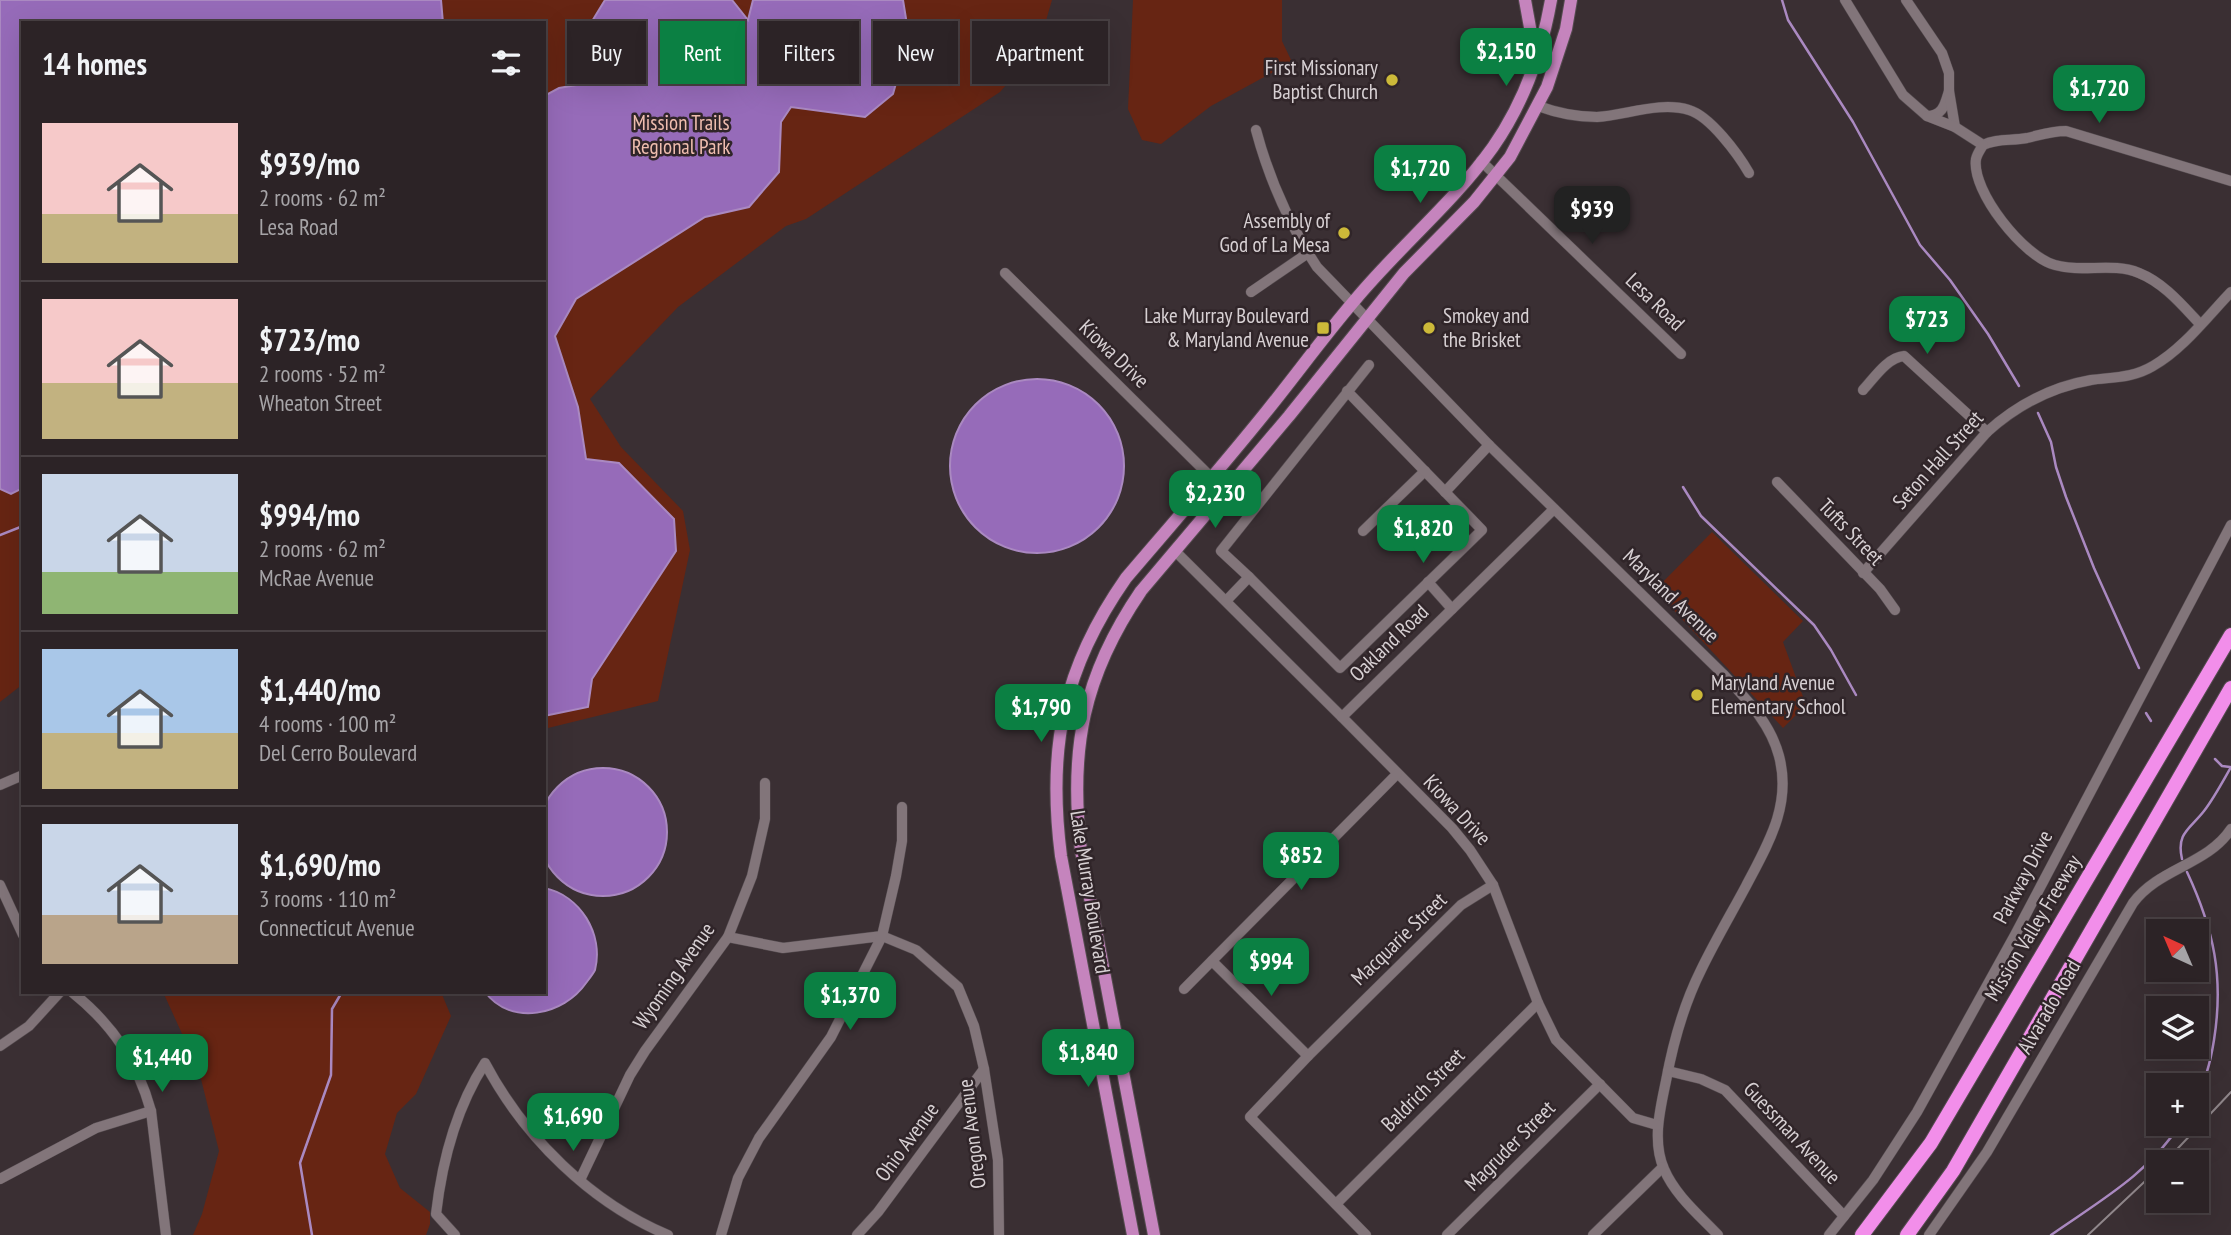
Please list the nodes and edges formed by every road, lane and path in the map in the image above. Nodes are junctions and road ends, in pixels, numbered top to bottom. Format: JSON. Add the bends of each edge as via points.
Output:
{"nodes":[{"id":1,"x":1525,"y":0,"type":"edge"},
{"id":2,"x":1551,"y":0,"type":"edge"},
{"id":3,"x":1571,"y":0,"type":"edge"},
{"id":4,"x":1845,"y":0,"type":"edge"},
{"id":5,"x":1906,"y":0,"type":"edge"},
{"id":6,"x":1535,"y":60,"type":"junction"},
{"id":7,"x":1949,"y":91,"type":"junction"},
{"id":8,"x":1538,"y":106,"type":"junction"},
{"id":9,"x":1927,"y":116,"type":"junction"},
{"id":10,"x":1955,"y":127,"type":"junction"},
{"id":11,"x":1256,"y":130,"type":"dead end"},
{"id":12,"x":1983,"y":145,"type":"junction"},
{"id":13,"x":1481,"y":161,"type":"junction"},
{"id":14,"x":1749,"y":173,"type":"dead end"},
{"id":15,"x":1496,"y":175,"type":"junction"},
{"id":16,"x":2231,"y":181,"type":"edge"},
{"id":17,"x":1308,"y":253,"type":"junction"},
{"id":18,"x":1004,"y":274,"type":"dead end"},
{"id":19,"x":1251,"y":292,"type":"dead end"},
{"id":20,"x":2231,"y":292,"type":"edge"},
{"id":21,"x":1352,"y":303,"type":"junction"},
{"id":22,"x":1365,"y":319,"type":"junction"},
{"id":23,"x":2200,"y":324,"type":"junction"},
{"id":24,"x":1681,"y":354,"type":"dead end"},
{"id":25,"x":1368,"y":365,"type":"dead end"},
{"id":26,"x":1863,"y":390,"type":"dead end"},
{"id":27,"x":1348,"y":391,"type":"junction"},
{"id":28,"x":1987,"y":432,"type":"junction"},
{"id":29,"x":1489,"y":445,"type":"junction"},
{"id":30,"x":1425,"y":471,"type":"junction"},
{"id":31,"x":1211,"y":479,"type":"junction"},
{"id":32,"x":1777,"y":482,"type":"dead end"},
{"id":33,"x":1226,"y":492,"type":"junction"},
{"id":34,"x":1445,"y":492,"type":"junction"},
{"id":35,"x":1554,"y":509,"type":"junction"},
{"id":36,"x":2231,"y":524,"type":"edge"},
{"id":37,"x":1363,"y":531,"type":"dead end"},
{"id":38,"x":1175,"y":551,"type":"junction"},
{"id":39,"x":1864,"y":573,"type":"junction"},
{"id":40,"x":1249,"y":578,"type":"junction"},
{"id":41,"x":1428,"y":582,"type":"junction"},
{"id":42,"x":1226,"y":601,"type":"junction"},
{"id":43,"x":1452,"y":608,"type":"junction"},
{"id":44,"x":1895,"y":610,"type":"dead end"},
{"id":45,"x":2231,"y":635,"type":"edge"},
{"id":46,"x":2231,"y":688,"type":"edge"},
{"id":47,"x":2231,"y":702,"type":"edge"},
{"id":48,"x":1342,"y":717,"type":"junction"},
{"id":49,"x":2212,"y":720,"type":"junction"},
{"id":50,"x":1396,"y":774,"type":"junction"},
{"id":51,"x":21,"y":776,"type":"edge"},
{"id":52,"x":765,"y":783,"type":"dead end"},
{"id":53,"x":0,"y":785,"type":"edge"},
{"id":54,"x":902,"y":807,"type":"dead end"},
{"id":55,"x":2231,"y":828,"type":"edge"},
{"id":56,"x":0,"y":885,"type":"edge"},
{"id":57,"x":1493,"y":885,"type":"junction"},
{"id":58,"x":21,"y":931,"type":"edge"},
{"id":59,"x":882,"y":936,"type":"junction"},
{"id":60,"x":728,"y":937,"type":"junction"},
{"id":61,"x":1212,"y":961,"type":"junction"},
{"id":62,"x":1184,"y":989,"type":"dead end"},
{"id":63,"x":58,"y":994,"type":"edge"},
{"id":64,"x":74,"y":994,"type":"edge"},
{"id":65,"x":1538,"y":1003,"type":"junction"},
{"id":66,"x":0,"y":1046,"type":"edge"},
{"id":67,"x":1308,"y":1056,"type":"junction"},
{"id":68,"x":984,"y":1069,"type":"junction"},
{"id":69,"x":1668,"y":1071,"type":"junction"},
{"id":70,"x":1600,"y":1084,"type":"junction"},
{"id":71,"x":1129,"y":1106,"type":"junction"},
{"id":72,"x":151,"y":1111,"type":"junction"},
{"id":73,"x":1109,"y":1111,"type":"junction"},
{"id":74,"x":1657,"y":1125,"type":"junction"},
{"id":75,"x":1663,"y":1167,"type":"junction"},
{"id":76,"x":0,"y":1179,"type":"edge"},
{"id":77,"x":580,"y":1180,"type":"junction"},
{"id":78,"x":1336,"y":1204,"type":"junction"},
{"id":79,"x":1844,"y":1216,"type":"junction"},
{"id":80,"x":166,"y":1235,"type":"edge"},
{"id":81,"x":455,"y":1235,"type":"edge"},
{"id":82,"x":668,"y":1235,"type":"edge"},
{"id":83,"x":720,"y":1235,"type":"edge"},
{"id":84,"x":857,"y":1235,"type":"edge"},
{"id":85,"x":999,"y":1235,"type":"edge"},
{"id":86,"x":1133,"y":1235,"type":"edge"},
{"id":87,"x":1154,"y":1235,"type":"edge"},
{"id":88,"x":1366,"y":1235,"type":"edge"},
{"id":89,"x":1447,"y":1235,"type":"edge"},
{"id":90,"x":1593,"y":1235,"type":"edge"},
{"id":91,"x":1718,"y":1235,"type":"edge"},
{"id":92,"x":1829,"y":1235,"type":"edge"},
{"id":93,"x":1861,"y":1235,"type":"edge"},
{"id":94,"x":1907,"y":1235,"type":"edge"},
{"id":95,"x":1929,"y":1235,"type":"edge"}],
"edges":[{"from":1,"to":6,"type":"main road"},
{"from":2,"to":6,"type":"main road","name":"Lake Murray Boulevard"},
{"from":3,"to":8,"type":"main road","name":"Lake Murray Boulevard","via":[[1548,88]]},
{"from":4,"to":9,"type":"street","via":[[1903,95]]},
{"from":5,"to":7,"type":"street","via":[[1942,53]]},
{"from":6,"to":13,"type":"main road","name":"Lake Murray Boulevard","via":[[1512,114]]},
{"from":7,"to":9,"type":"street","via":[[1942,111]]},
{"from":7,"to":10,"type":"street"},
{"from":8,"to":14,"type":"street","via":[[1597,117],[1671,107],[1689,110],[1726,140]]},
{"from":8,"to":15,"type":"main road","name":"Lake Murray Boulevard"},
{"from":9,"to":10,"type":"street"},
{"from":10,"to":12,"type":"street"},
{"from":11,"to":17,"type":"street","name":"Maryland Avenue","via":[[1277,194]]},
{"from":12,"to":16,"type":"street","via":[[2066,131]]},
{"from":12,"to":23,"type":"street","via":[[1976,156],[1980,186],[2025,249],[2057,266],[2137,272],[2164,287]]},
{"from":13,"to":15,"type":"street","name":"Lesa Road"},
{"from":13,"to":21,"type":"main road","name":"Lake Murray Boulevard"},
{"from":15,"to":22,"type":"main road","name":"Lake Murray Boulevard"},
{"from":15,"to":24,"type":"street","name":"Lesa Road"},
{"from":17,"to":19,"type":"street"},
{"from":17,"to":21,"type":"street","name":"Maryland Avenue"},
{"from":18,"to":31,"type":"street","name":"Kiowa Drive"},
{"from":20,"to":23,"type":"street","name":"Seton Hall Street"},
{"from":21,"to":22,"type":"street","name":"Maryland Avenue"},
{"from":21,"to":31,"type":"main road","name":"Lake Murray Boulevard"},
{"from":22,"to":29,"type":"street","name":"Maryland Avenue"},
{"from":22,"to":33,"type":"main road","name":"Lake Murray Boulevard"},
{"from":23,"to":28,"type":"street","name":"Seton Hall Street","via":[[2153,366],[2127,377],[2090,380],[2045,392]]},
{"from":25,"to":27,"type":"street"},
{"from":26,"to":28,"type":"street","via":[[1889,362],[1904,355]]},
{"from":27,"to":30,"type":"street"},
{"from":27,"to":40,"type":"street","via":[[1221,551]]},
{"from":28,"to":39,"type":"street","name":"Seton Hall Street"},
{"from":29,"to":34,"type":"street"},
{"from":29,"to":35,"type":"street","name":"Maryland Avenue"},
{"from":30,"to":34,"type":"street"},
{"from":30,"to":37,"type":"street"},
{"from":31,"to":33,"type":"street","name":"Kiowa Drive"},
{"from":31,"to":73,"type":"main road","name":"Lake Murray Boulevard","via":[[1108,604],[1081,654],[1059,732],[1055,810],[1061,856]]},
{"from":32,"to":39,"type":"street","name":"Tufts Street"},
{"from":33,"to":38,"type":"main road","name":"Lake Murray Boulevard"},
{"from":34,"to":41,"type":"street","via":[[1482,530]]},
{"from":35,"to":43,"type":"street","name":"Oakland Road"},
{"from":35,"to":69,"type":"street","name":"Maryland Avenue","via":[[1730,681],[1765,722],[1780,758],[1783,796],[1778,822],[1700,972],[1683,1012]]},
{"from":36,"to":79,"type":"street","name":"Parkway Drive","via":[[1917,1112]]},
{"from":38,"to":42,"type":"street","name":"Kiowa Drive"},
{"from":38,"to":71,"type":"main road","name":"Lake Murray Boulevard","via":[[1141,591],[1099,663],[1080,734],[1076,811],[1081,851]]},
{"from":39,"to":44,"type":"street","name":"Tufts Street"},
{"from":40,"to":41,"type":"street","via":[[1340,668]]},
{"from":40,"to":42,"type":"street"},
{"from":41,"to":43,"type":"street"},
{"from":42,"to":48,"type":"street","name":"Kiowa Drive"},
{"from":43,"to":48,"type":"street","name":"Oakland Road"},
{"from":45,"to":93,"type":"highway","name":"Mission Valley Freeway","via":[[1931,1143]]},
{"from":46,"to":49,"type":"highway"},
{"from":47,"to":49,"type":"highway"},
{"from":48,"to":50,"type":"street","name":"Kiowa Drive"},
{"from":49,"to":94,"type":"highway","via":[[1953,1171]]},
{"from":50,"to":57,"type":"street","name":"Kiowa Drive","via":[[1452,828]]},
{"from":50,"to":61,"type":"street"},
{"from":51,"to":53,"type":"street"},
{"from":52,"to":60,"type":"street","name":"Wyoming Avenue","via":[[765,819],[752,876]]},
{"from":54,"to":59,"type":"street","via":[[902,841]]},
{"from":55,"to":95,"type":"street","name":"Alvarado Road","via":[[2213,849],[2156,880],[2133,903],[1987,1152]]},
{"from":56,"to":58,"type":"street"},
{"from":57,"to":65,"type":"street","name":"Kiowa Drive"},
{"from":57,"to":67,"type":"street","name":"Macquarie Street","via":[[1461,905]]},
{"from":59,"to":60,"type":"street","name":"Oregon Avenue","via":[[783,948]]},
{"from":59,"to":68,"type":"street","name":"Oregon Avenue","via":[[916,950],[958,987]]},
{"from":59,"to":83,"type":"street","via":[[831,1037],[759,1138],[738,1178]]},
{"from":60,"to":77,"type":"street","name":"Wyoming Avenue","via":[[635,1067]]},
{"from":61,"to":62,"type":"street"},
{"from":61,"to":67,"type":"street"},
{"from":63,"to":66,"type":"street","via":[[29,1026]]},
{"from":64,"to":72,"type":"street","via":[[106,1022],[129,1056]]},
{"from":65,"to":70,"type":"street","name":"Kiowa Drive","via":[[1556,1040]]},
{"from":65,"to":78,"type":"street","name":"Baldrich Street"},
{"from":67,"to":78,"type":"street","name":"Macquarie Street","via":[[1250,1117]]},
{"from":68,"to":84,"type":"street","name":"Ohio Avenue"},
{"from":68,"to":85,"type":"street","name":"Oregon Avenue","via":[[998,1160]]},
{"from":69,"to":74,"type":"street","name":"Maryland Avenue"},
{"from":69,"to":79,"type":"street","name":"Guessman Avenue","via":[[1724,1090]]},
{"from":70,"to":74,"type":"street","name":"Kiowa Drive","via":[[1633,1118]]},
{"from":70,"to":89,"type":"street","name":"Magruder Street"},
{"from":71,"to":73,"type":"main road"},
{"from":71,"to":87,"type":"main road","name":"Lake Murray Boulevard"},
{"from":72,"to":76,"type":"street","via":[[96,1128]]},
{"from":72,"to":80,"type":"street"},
{"from":73,"to":86,"type":"main road","name":"Lake Murray Boulevard"},
{"from":74,"to":75,"type":"street","name":"Maryland Avenue"},
{"from":75,"to":90,"type":"street"},
{"from":75,"to":91,"type":"street","name":"Maryland Avenue","via":[[1672,1184]]},
{"from":77,"to":81,"type":"street","via":[[537,1142],[501,1094],[485,1063],[468,1090],[439,1192],[436,1214]]},
{"from":77,"to":82,"type":"street"},
{"from":78,"to":88,"type":"street"},
{"from":79,"to":92,"type":"street","name":"Parkway Drive"}]}
